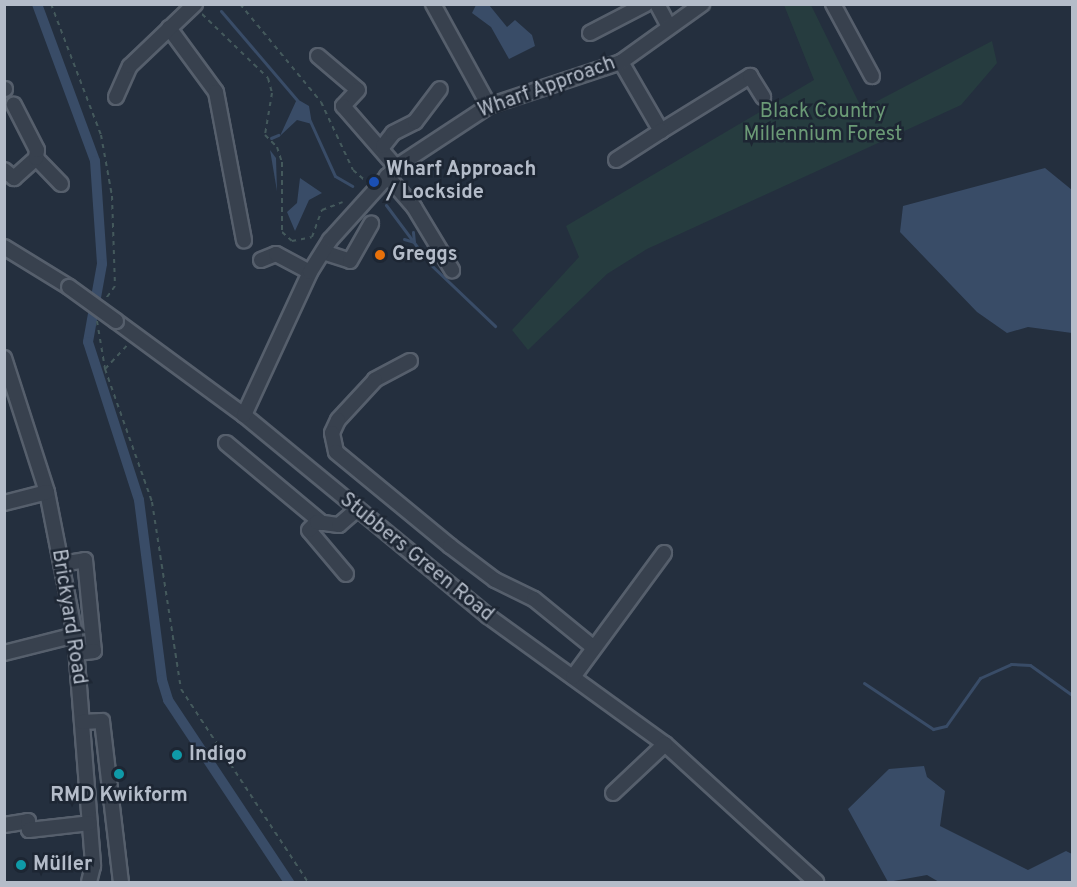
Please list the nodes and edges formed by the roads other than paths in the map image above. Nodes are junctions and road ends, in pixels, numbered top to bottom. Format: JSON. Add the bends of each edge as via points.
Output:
{"nodes":[{"id":1,"x":433,"y":4,"type":"edge"},
{"id":2,"x":646,"y":4,"type":"edge"},
{"id":3,"x":657,"y":4,"type":"edge"},
{"id":4,"x":702,"y":4,"type":"edge"},
{"id":5,"x":833,"y":4,"type":"edge"},
{"id":6,"x":194,"y":5,"type":"edge"},
{"id":7,"x":669,"y":27,"type":"junction"},
{"id":8,"x":169,"y":28,"type":"junction"},
{"id":9,"x":590,"y":33,"type":"dead end"},
{"id":10,"x":318,"y":56,"type":"dead end"},
{"id":11,"x":621,"y":62,"type":"junction"},
{"id":12,"x":872,"y":76,"type":"dead end"},
{"id":13,"x":440,"y":89,"type":"dead end"},
{"id":14,"x":116,"y":97,"type":"dead end"},
{"id":15,"x":763,"y":97,"type":"dead end"},
{"id":16,"x":14,"y":105,"type":"dead end"},
{"id":17,"x":489,"y":106,"type":"junction"},
{"id":18,"x":662,"y":131,"type":"junction"},
{"id":19,"x":383,"y":146,"type":"junction"},
{"id":20,"x":36,"y":158,"type":"junction"},
{"id":21,"x":616,"y":160,"type":"dead end"},
{"id":22,"x":4,"y":170,"type":"edge"},
{"id":23,"x":392,"y":172,"type":"junction"},
{"id":24,"x":61,"y":184,"type":"dead end"},
{"id":25,"x":371,"y":224,"type":"dead end"},
{"id":26,"x":244,"y":240,"type":"dead end"},
{"id":27,"x":4,"y":247,"type":"edge"},
{"id":28,"x":322,"y":252,"type":"junction"},
{"id":29,"x":261,"y":260,"type":"dead end"},
{"id":30,"x":452,"y":270,"type":"dead end"},
{"id":31,"x":310,"y":272,"type":"junction"},
{"id":32,"x":4,"y":358,"type":"edge"},
{"id":33,"x":410,"y":361,"type":"dead end"},
{"id":34,"x":11,"y":392,"type":"edge"},
{"id":35,"x":244,"y":415,"type":"junction"},
{"id":36,"x":226,"y":443,"type":"dead end"},
{"id":37,"x":47,"y":492,"type":"junction"},
{"id":38,"x":4,"y":503,"type":"edge"},
{"id":39,"x":356,"y":510,"type":"junction"},
{"id":40,"x":322,"y":523,"type":"junction"},
{"id":41,"x":664,"y":553,"type":"dead end"},
{"id":42,"x":61,"y":564,"type":"junction"},
{"id":43,"x":346,"y":574,"type":"dead end"},
{"id":44,"x":75,"y":635,"type":"junction"},
{"id":45,"x":594,"y":648,"type":"junction"},
{"id":46,"x":4,"y":653,"type":"edge"},
{"id":47,"x":77,"y":653,"type":"junction"},
{"id":48,"x":573,"y":677,"type":"junction"},
{"id":49,"x":82,"y":722,"type":"junction"},
{"id":50,"x":666,"y":744,"type":"junction"},
{"id":51,"x":613,"y":793,"type":"dead end"},
{"id":52,"x":90,"y":823,"type":"junction"},
{"id":53,"x":4,"y":825,"type":"edge"},
{"id":54,"x":89,"y":882,"type":"edge"},
{"id":55,"x":121,"y":882,"type":"edge"},
{"id":56,"x":816,"y":882,"type":"edge"}],
"edges":[{"from":1,"to":17,"type":"street"},
{"from":2,"to":9,"type":"street"},
{"from":3,"to":7,"type":"street"},
{"from":4,"to":7,"type":"street","name":"Wharf Approach"},
{"from":5,"to":12,"type":"street"},
{"from":6,"to":8,"type":"street"},
{"from":7,"to":11,"type":"street","name":"Wharf Approach"},
{"from":8,"to":14,"type":"street","via":[[130,66]]},
{"from":8,"to":26,"type":"street","via":[[216,92]]},
{"from":10,"to":19,"type":"street","via":[[358,90],[343,106]]},
{"from":11,"to":17,"type":"street","name":"Wharf Approach"},
{"from":11,"to":18,"type":"street"},
{"from":13,"to":19,"type":"street","via":[[415,122],[393,133]]},
{"from":15,"to":18,"type":"street","via":[[750,76]]},
{"from":16,"to":20,"type":"street","via":[[34,136]]},
{"from":17,"to":23,"type":"street","name":"Wharf Approach"},
{"from":18,"to":21,"type":"street"},
{"from":19,"to":23,"type":"street"},
{"from":20,"to":22,"type":"street","via":[[14,178]]},
{"from":20,"to":24,"type":"street"},
{"from":23,"to":28,"type":"street","name":"Wharf Approach"},
{"from":23,"to":30,"type":"street"},
{"from":25,"to":28,"type":"street","via":[[351,261]]},
{"from":27,"to":35,"type":"street","name":"Stubbers Green Road","bridge":true,"via":[[69,287]]},
{"from":28,"to":31,"type":"street","name":"Wharf Approach"},
{"from":29,"to":31,"type":"street","via":[[276,254]]},
{"from":31,"to":35,"type":"street","name":"Wharf Approach"},
{"from":32,"to":34,"type":"street","name":"Brickyard Road"},
{"from":33,"to":45,"type":"street","via":[[375,380],[338,420],[332,433],[336,452],[450,546],[495,580],[534,598]]},
{"from":34,"to":37,"type":"street","name":"Brickyard Road"},
{"from":35,"to":39,"type":"street","name":"Stubbers Green Road"},
{"from":36,"to":40,"type":"street"},
{"from":37,"to":38,"type":"street"},
{"from":37,"to":42,"type":"street","name":"Brickyard Road"},
{"from":39,"to":40,"type":"street","via":[[339,525]]},
{"from":39,"to":48,"type":"street","name":"Stubbers Green Road"},
{"from":40,"to":43,"type":"street","via":[[310,526],[311,538]]},
{"from":41,"to":45,"type":"street"},
{"from":42,"to":44,"type":"street","name":"Brickyard Road"},
{"from":42,"to":47,"type":"street","via":[[85,560],[94,651]]},
{"from":44,"to":46,"type":"street"},
{"from":44,"to":47,"type":"street","name":"Brickyard Road"},
{"from":45,"to":48,"type":"street"},
{"from":47,"to":49,"type":"street","name":"Brickyard Road"},
{"from":48,"to":50,"type":"street","name":"Stubbers Green Road"},
{"from":49,"to":52,"type":"street","name":"Brickyard Road"},
{"from":49,"to":55,"type":"street","via":[[102,721]]},
{"from":50,"to":51,"type":"street"},
{"from":50,"to":56,"type":"street","name":"Stubbers Green Road"},
{"from":52,"to":53,"type":"street","via":[[29,830],[28,821]]},
{"from":52,"to":54,"type":"street","name":"Brickyard Road"}]}
